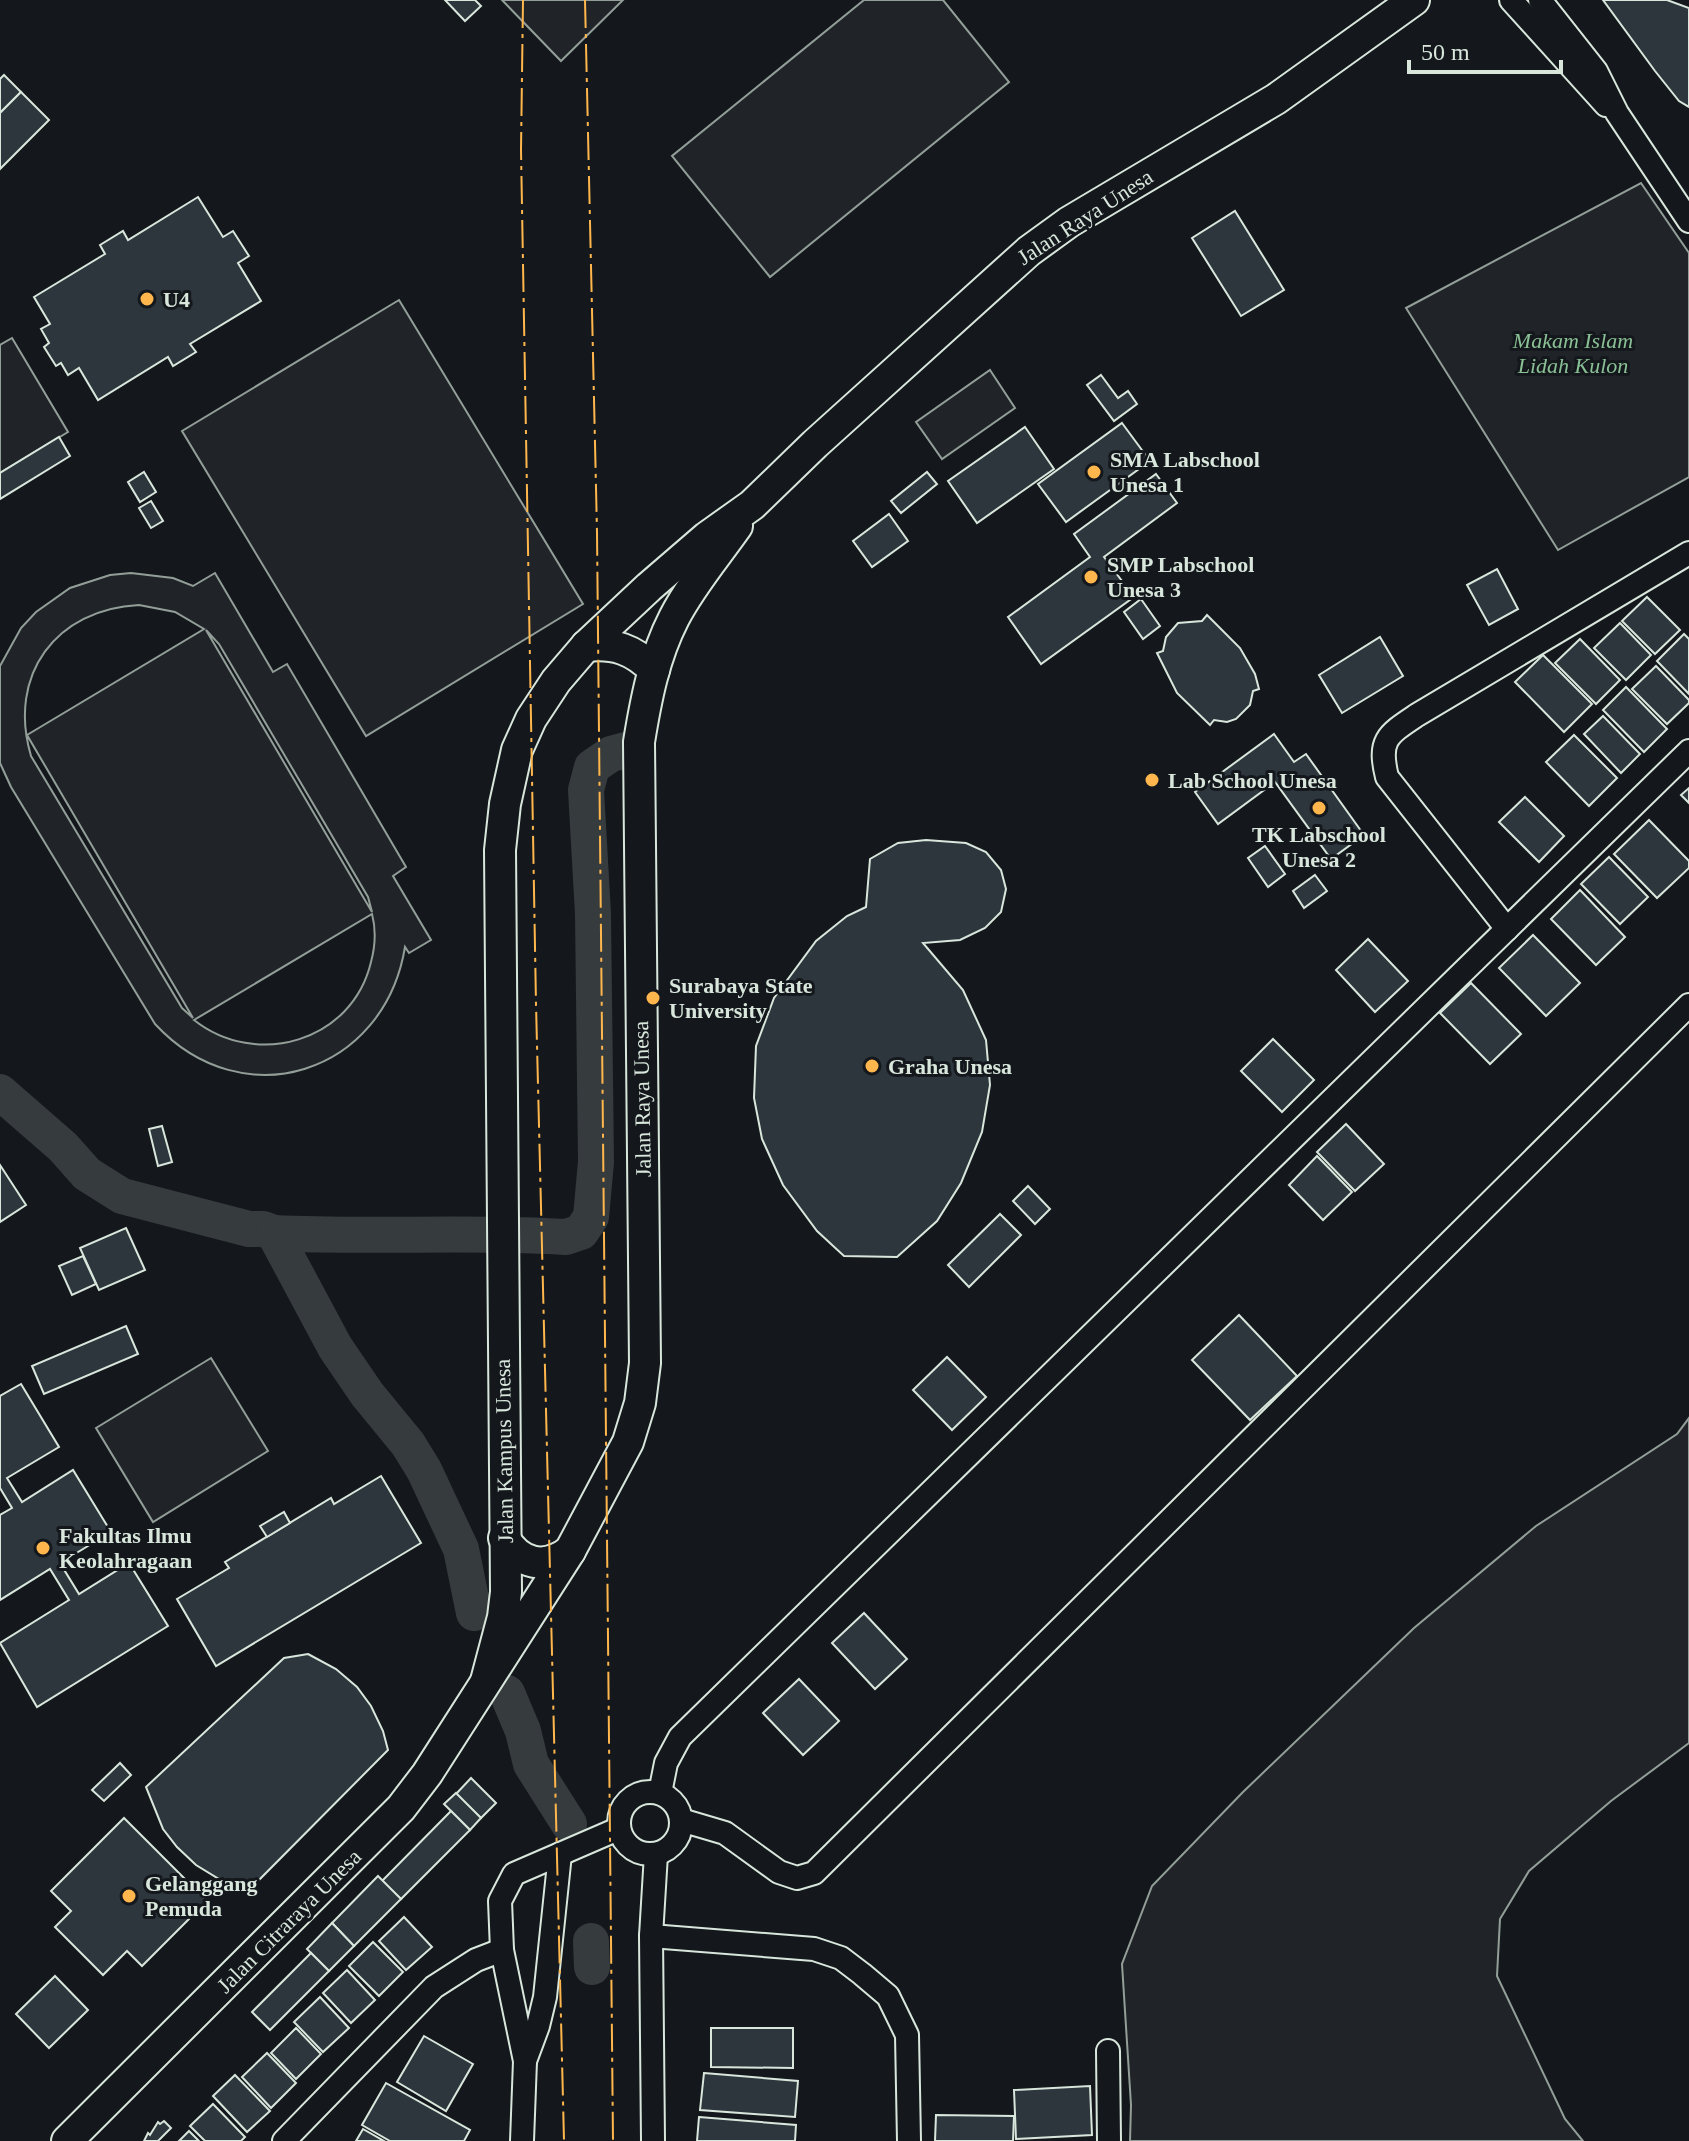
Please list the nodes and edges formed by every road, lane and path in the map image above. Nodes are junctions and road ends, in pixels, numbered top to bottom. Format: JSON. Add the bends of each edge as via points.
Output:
{"nodes":[{"id":1,"x":1414,"y":0,"type":"edge"},
{"id":2,"x":1511,"y":0,"type":"edge"},
{"id":3,"x":1540,"y":0,"type":"edge"},
{"id":4,"x":1617,"y":113,"type":"junction"},
{"id":5,"x":1689,"y":221,"type":"edge"},
{"id":6,"x":752,"y":505,"type":"junction"},
{"id":7,"x":1689,"y":553,"type":"edge"},
{"id":8,"x":586,"y":646,"type":"junction"},
{"id":9,"x":654,"y":670,"type":"junction"},
{"id":10,"x":1689,"y":751,"type":"edge"},
{"id":11,"x":1507,"y":929,"type":"junction"},
{"id":12,"x":1689,"y":1005,"type":"edge"},
{"id":13,"x":502,"y":1233,"type":"joint"},
{"id":14,"x":504,"y":1538,"type":"junction"},
{"id":15,"x":570,"y":1551,"type":"junction"},
{"id":16,"x":486,"y":1681,"type":"junction"},
{"id":17,"x":660,"y":1793,"type":"junction"},
{"id":18,"x":681,"y":1820,"type":"junction"},
{"id":19,"x":618,"y":1829,"type":"junction"},
{"id":20,"x":560,"y":1854,"type":"junction"},
{"id":21,"x":656,"y":1854,"type":"junction"},
{"id":22,"x":651,"y":1936,"type":"junction"},
{"id":23,"x":502,"y":1950,"type":"junction"},
{"id":24,"x":1108,"y":2051,"type":"dead end"},
{"id":25,"x":525,"y":2061,"type":"junction"},
{"id":26,"x":67,"y":2141,"type":"edge"},
{"id":27,"x":284,"y":2141,"type":"edge"},
{"id":28,"x":522,"y":2141,"type":"edge"},
{"id":29,"x":653,"y":2141,"type":"edge"},
{"id":30,"x":909,"y":2141,"type":"edge"},
{"id":31,"x":1109,"y":2141,"type":"edge"}],
"edges":[{"from":1,"to":6,"type":"main road","name":"Jalan Raya Unesa","via":[[1276,99],[1029,251]]},
{"from":2,"to":4,"type":"street"},
{"from":3,"to":4,"type":"street","via":[[1596,71]]},
{"from":4,"to":5,"type":"street"},
{"from":6,"to":8,"type":"main road","name":"Jalan Raya Unesa","via":[[687,553]]},
{"from":6,"to":9,"type":"main road","name":"Jalan Raya Unesa","via":[[675,615]]},
{"from":7,"to":11,"type":"street","via":[[1417,715],[1384,742],[1381,754],[1387,777]]},
{"from":8,"to":9,"type":"main road","via":[[623,648]]},
{"from":8,"to":13,"type":"main road","name":"Jalan Raya Unesa","via":[[531,719],[517,750],[505,804],[500,850]]},
{"from":9,"to":15,"type":"main road","name":"Jalan Raya Unesa","via":[[639,757],[645,1363],[628,1442]]},
{"from":10,"to":11,"type":"street"},
{"from":11,"to":17,"type":"street","via":[[680,1737],[666,1763]]},
{"from":12,"to":18,"type":"street","via":[[814,1873],[797,1878],[779,1872],[725,1833]]},
{"from":13,"to":14,"type":"main road","name":"Jalan Kampus Unesa"},
{"from":14,"to":15,"type":"main road","via":[[521,1558],[534,1563],[559,1559]]},
{"from":14,"to":16,"type":"main road","name":"Jalan Kampus Unesa","via":[[504,1604]]},
{"from":15,"to":16,"type":"main road","name":"Jalan Raya Unesa"},
{"from":16,"to":26,"type":"main road","name":"Jalan Citraraya Unesa","via":[[401,1808]]},
{"from":17,"to":18,"type":"street","via":[[675,1804]]},
{"from":17,"to":19,"type":"street","via":[[633,1796],[621,1810]]},
{"from":18,"to":21,"type":"street","via":[[675,1842]]},
{"from":19,"to":20,"type":"street"},
{"from":19,"to":21,"type":"street","via":[[631,1849]]},
{"from":20,"to":23,"type":"street","via":[[514,1874],[506,1886],[500,1901]]},
{"from":20,"to":25,"type":"street","via":[[545,1997]]},
{"from":21,"to":22,"type":"street"},
{"from":22,"to":29,"type":"street"},
{"from":22,"to":30,"type":"street","via":[[814,1949],[841,1958],[862,1974],[888,1996],[907,2035]]},
{"from":23,"to":25,"type":"street"},
{"from":23,"to":27,"type":"street","via":[[434,1987]]},
{"from":24,"to":31,"type":"street"},
{"from":25,"to":28,"type":"street"}]}
